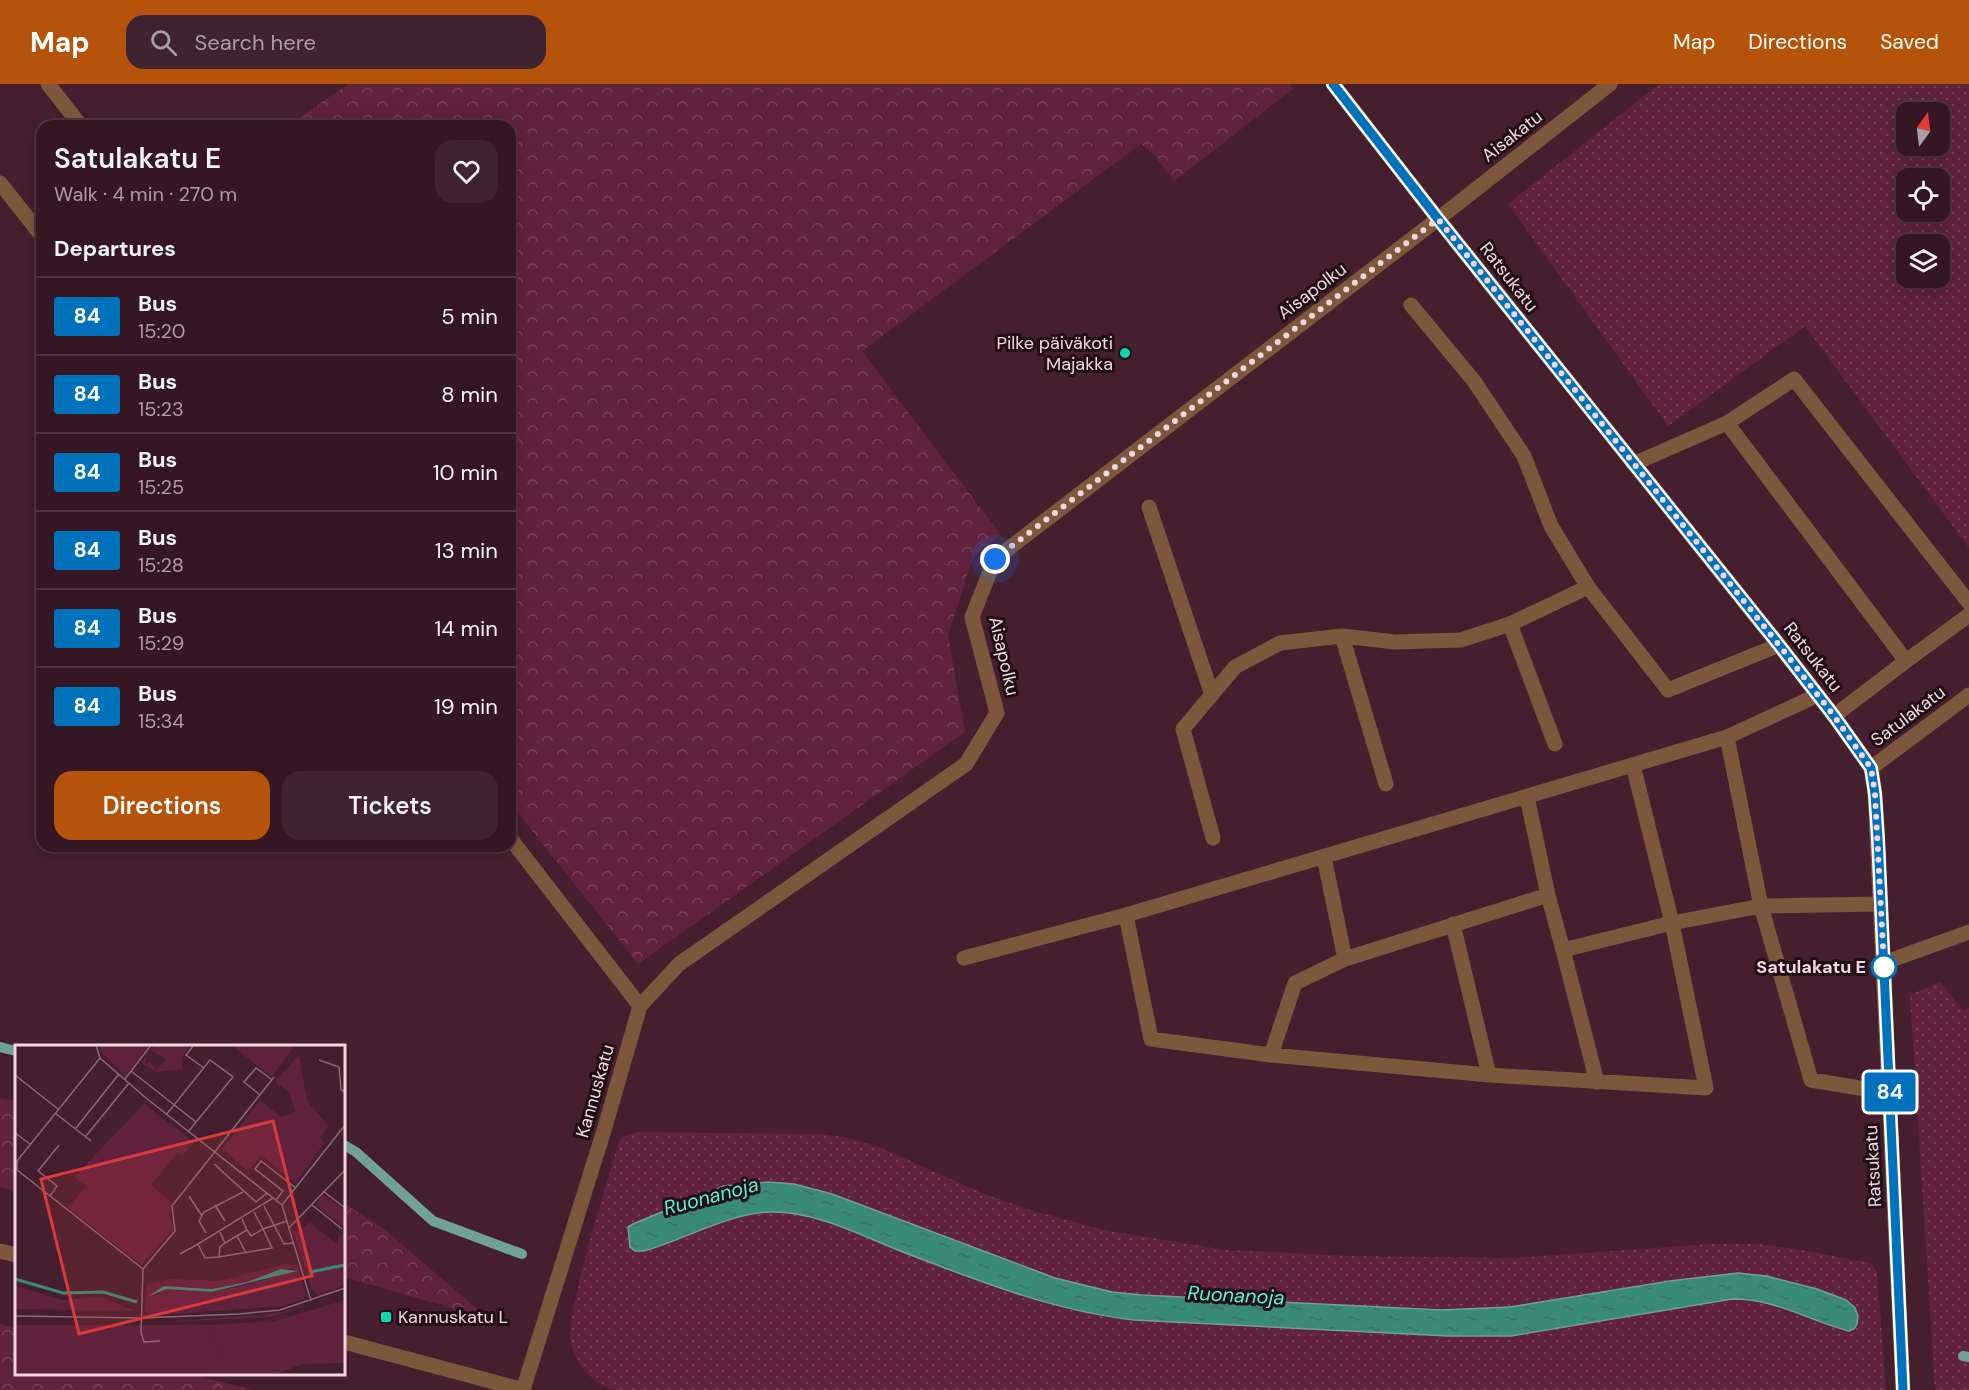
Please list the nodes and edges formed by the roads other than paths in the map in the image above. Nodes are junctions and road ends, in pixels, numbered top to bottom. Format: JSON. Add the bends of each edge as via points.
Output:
{"nodes":[{"id":1,"x":48,"y":84,"type":"edge"},
{"id":2,"x":1333,"y":84,"type":"edge"},
{"id":3,"x":1610,"y":84,"type":"edge"},
{"id":4,"x":76,"y":120,"type":"edge"},
{"id":5,"x":0,"y":183,"type":"edge"},
{"id":6,"x":1438,"y":219,"type":"junction"},
{"id":7,"x":36,"y":229,"type":"edge"},
{"id":8,"x":1411,"y":305,"type":"dead end"},
{"id":9,"x":1727,"y":423,"type":"junction"},
{"id":10,"x":1633,"y":464,"type":"junction"},
{"id":11,"x":1149,"y":507,"type":"dead end"},
{"id":12,"x":1588,"y":587,"type":"junction"},
{"id":13,"x":1969,"y":603,"type":"edge"},
{"id":14,"x":1969,"y":615,"type":"edge"},
{"id":15,"x":1510,"y":624,"type":"junction"},
{"id":16,"x":1342,"y":636,"type":"junction"},
{"id":17,"x":1779,"y":645,"type":"junction"},
{"id":18,"x":1906,"y":661,"type":"junction"},
{"id":19,"x":1212,"y":695,"type":"junction"},
{"id":20,"x":1818,"y":695,"type":"junction"},
{"id":21,"x":1969,"y":695,"type":"edge"},
{"id":22,"x":1834,"y":716,"type":"junction"},
{"id":23,"x":1727,"y":737,"type":"junction"},
{"id":24,"x":1555,"y":744,"type":"dead end"},
{"id":25,"x":1633,"y":765,"type":"junction"},
{"id":26,"x":1871,"y":768,"type":"junction"},
{"id":27,"x":1386,"y":784,"type":"dead end"},
{"id":28,"x":1527,"y":797,"type":"junction"},
{"id":29,"x":1213,"y":838,"type":"dead end"},
{"id":30,"x":516,"y":846,"type":"edge"},
{"id":31,"x":1324,"y":857,"type":"junction"},
{"id":32,"x":1548,"y":895,"type":"junction"},
{"id":33,"x":1881,"y":904,"type":"junction"},
{"id":34,"x":1761,"y":906,"type":"junction"},
{"id":35,"x":1126,"y":915,"type":"junction"},
{"id":36,"x":1672,"y":923,"type":"junction"},
{"id":37,"x":1453,"y":924,"type":"junction"},
{"id":38,"x":1969,"y":932,"type":"edge"},
{"id":39,"x":1563,"y":950,"type":"junction"},
{"id":40,"x":964,"y":958,"type":"dead end"},
{"id":41,"x":1346,"y":959,"type":"junction"},
{"id":42,"x":1884,"y":963,"type":"junction"},
{"id":43,"x":640,"y":1006,"type":"junction"},
{"id":44,"x":1271,"y":1055,"type":"junction"},
{"id":45,"x":1489,"y":1075,"type":"junction"},
{"id":46,"x":1597,"y":1082,"type":"junction"},
{"id":47,"x":1890,"y":1093,"type":"junction"},
{"id":48,"x":0,"y":1251,"type":"edge"},
{"id":49,"x":15,"y":1255,"type":"edge"},
{"id":50,"x":345,"y":1342,"type":"edge"},
{"id":51,"x":524,"y":1390,"type":"edge"},
{"id":52,"x":1903,"y":1390,"type":"edge"}],
"edges":[{"from":1,"to":4,"type":"street"},
{"from":2,"to":6,"type":"street","name":"Ratsukatu"},
{"from":3,"to":6,"type":"street","name":"Aisakatu"},
{"from":5,"to":7,"type":"street"},
{"from":6,"to":10,"type":"street","name":"Ratsukatu"},
{"from":6,"to":43,"type":"street","name":"Aisapolku","via":[[995,559],[972,616],[997,713],[966,764],[679,964]]},
{"from":8,"to":12,"type":"street","via":[[1474,381],[1524,456],[1551,526]]},
{"from":9,"to":10,"type":"street"},
{"from":9,"to":13,"type":"street","via":[[1794,379]]},
{"from":9,"to":18,"type":"street"},
{"from":10,"to":17,"type":"street","name":"Ratsukatu"},
{"from":11,"to":19,"type":"street"},
{"from":12,"to":15,"type":"street"},
{"from":12,"to":17,"type":"street","via":[[1668,690]]},
{"from":14,"to":18,"type":"street"},
{"from":15,"to":16,"type":"street","via":[[1461,640],[1395,642]]},
{"from":15,"to":24,"type":"street"},
{"from":16,"to":19,"type":"street","via":[[1280,643],[1235,667]]},
{"from":16,"to":27,"type":"street"},
{"from":17,"to":20,"type":"street","name":"Ratsukatu"},
{"from":18,"to":22,"type":"street"},
{"from":19,"to":29,"type":"street","via":[[1183,729]]},
{"from":20,"to":22,"type":"street","name":"Ratsukatu"},
{"from":20,"to":23,"type":"street"},
{"from":21,"to":26,"type":"street","name":"Satulakatu"},
{"from":22,"to":26,"type":"street","name":"Ratsukatu"},
{"from":23,"to":25,"type":"street"},
{"from":23,"to":34,"type":"street"},
{"from":25,"to":28,"type":"street"},
{"from":25,"to":36,"type":"street"},
{"from":26,"to":33,"type":"street","name":"Ratsukatu"},
{"from":28,"to":31,"type":"street"},
{"from":28,"to":32,"type":"street"},
{"from":30,"to":43,"type":"street"},
{"from":31,"to":35,"type":"street"},
{"from":31,"to":41,"type":"street"},
{"from":32,"to":37,"type":"street"},
{"from":32,"to":39,"type":"street"},
{"from":33,"to":34,"type":"street"},
{"from":33,"to":42,"type":"street","name":"Ratsukatu"},
{"from":34,"to":36,"type":"street"},
{"from":34,"to":47,"type":"street","via":[[1811,1080]]},
{"from":35,"to":40,"type":"street"},
{"from":35,"to":44,"type":"street","via":[[1151,1039]]},
{"from":36,"to":39,"type":"street"},
{"from":36,"to":46,"type":"street","via":[[1706,1088]]},
{"from":37,"to":41,"type":"street"},
{"from":37,"to":45,"type":"street"},
{"from":38,"to":42,"type":"street"},
{"from":39,"to":46,"type":"street"},
{"from":41,"to":44,"type":"street","via":[[1295,983]]},
{"from":42,"to":47,"type":"street","name":"Ratsukatu"},
{"from":43,"to":51,"type":"street","name":"Kannuskatu"},
{"from":44,"to":45,"type":"street"},
{"from":45,"to":46,"type":"street"},
{"from":47,"to":52,"type":"street","name":"Ratsukatu"},
{"from":48,"to":49,"type":"street"},
{"from":50,"to":51,"type":"street"}]}
